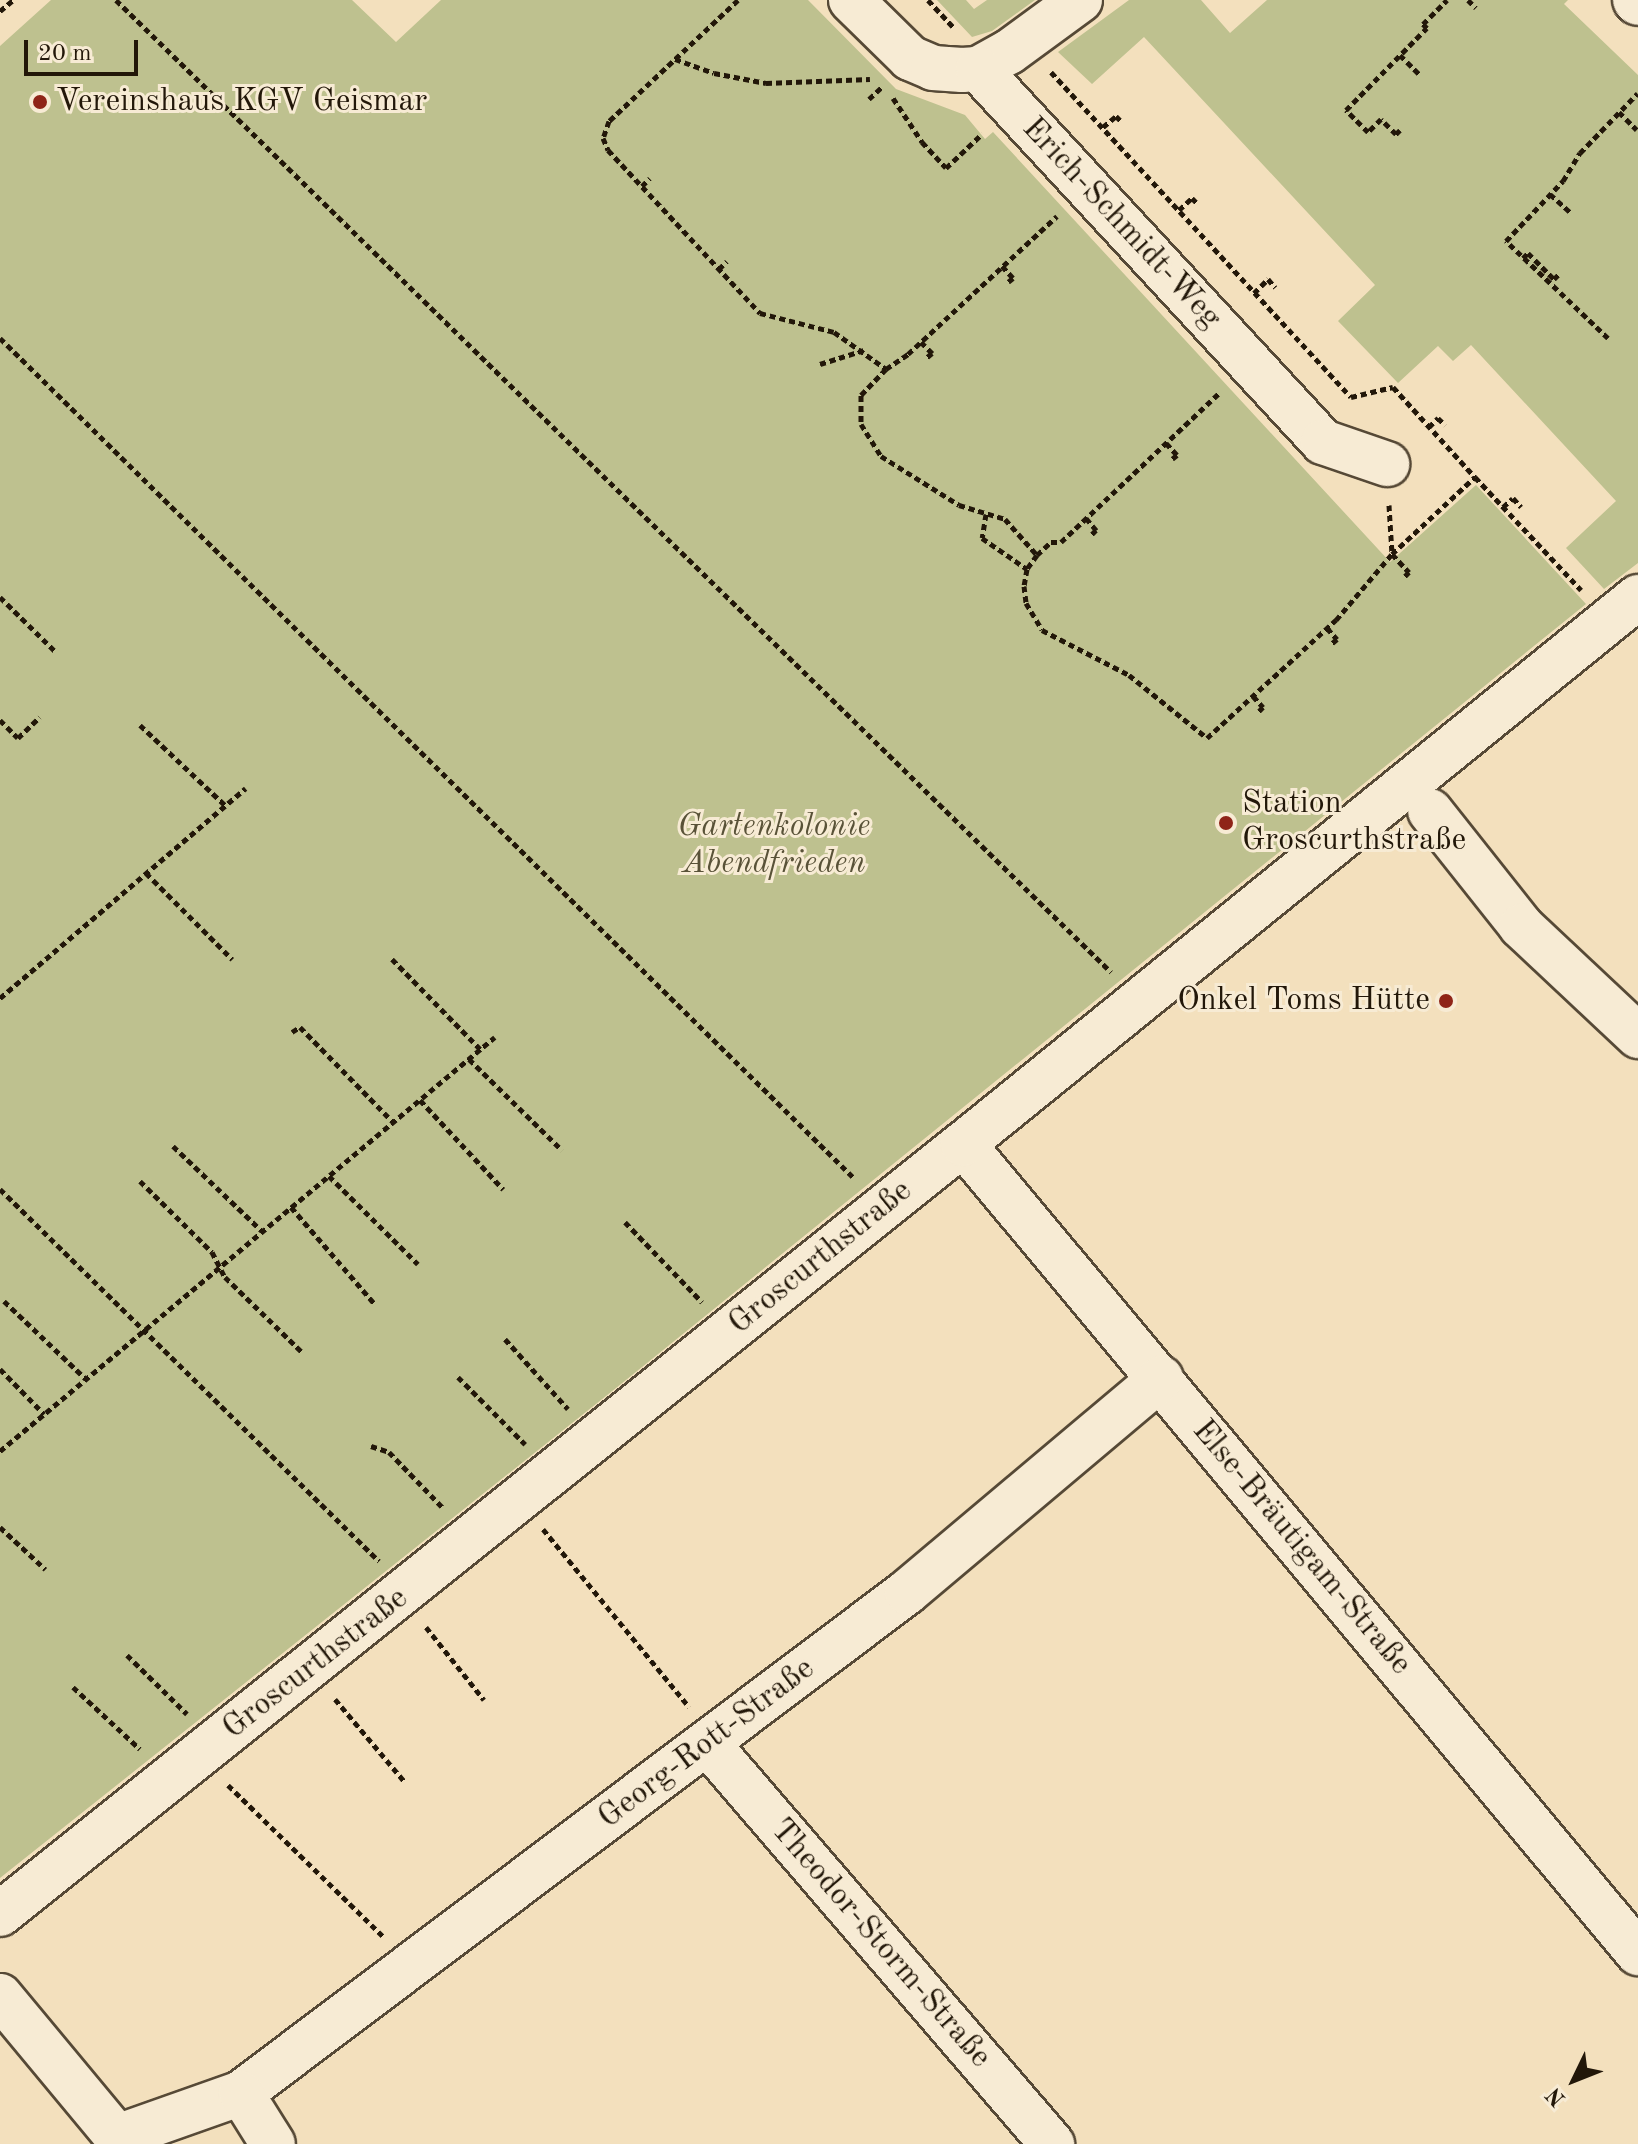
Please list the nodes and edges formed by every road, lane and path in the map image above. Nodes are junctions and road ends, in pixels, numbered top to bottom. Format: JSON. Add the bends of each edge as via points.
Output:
{"nodes":[{"id":1,"x":13,"y":0,"type":"edge"},
{"id":2,"x":116,"y":0,"type":"edge"},
{"id":3,"x":738,"y":0,"type":"edge"},
{"id":4,"x":851,"y":0,"type":"edge"},
{"id":5,"x":1080,"y":0,"type":"edge"},
{"id":6,"x":1447,"y":0,"type":"edge"},
{"id":7,"x":1468,"y":0,"type":"edge"},
{"id":8,"x":1476,"y":8,"type":"dead end"},
{"id":9,"x":0,"y":11,"type":"edge"},
{"id":10,"x":1400,"y":55,"type":"junction"},
{"id":11,"x":910,"y":58,"type":"junction"},
{"id":12,"x":675,"y":59,"type":"junction"},
{"id":13,"x":978,"y":69,"type":"junction"},
{"id":14,"x":1420,"y":75,"type":"dead end"},
{"id":15,"x":1638,"y":93,"type":"edge"},
{"id":16,"x":1619,"y":112,"type":"junction"},
{"id":17,"x":1122,"y":122,"type":"dead end"},
{"id":18,"x":1103,"y":127,"type":"dead end"},
{"id":19,"x":1400,"y":130,"type":"dead end"},
{"id":20,"x":1637,"y":130,"type":"edge"},
{"id":21,"x":650,"y":178,"type":"dead end"},
{"id":22,"x":642,"y":186,"type":"junction"},
{"id":23,"x":1087,"y":188,"type":"junction"},
{"id":24,"x":1550,"y":194,"type":"junction"},
{"id":25,"x":1198,"y":204,"type":"dead end"},
{"id":26,"x":1179,"y":211,"type":"dead end"},
{"id":27,"x":1571,"y":213,"type":"dead end"},
{"id":28,"x":1523,"y":258,"type":"junction"},
{"id":29,"x":727,"y":261,"type":"dead end"},
{"id":30,"x":1002,"y":266,"type":"junction"},
{"id":31,"x":719,"y":269,"type":"junction"},
{"id":32,"x":1558,"y":275,"type":"dead end"},
{"id":33,"x":1008,"y":282,"type":"dead end"},
{"id":34,"x":1275,"y":287,"type":"dead end"},
{"id":35,"x":1254,"y":293,"type":"dead end"},
{"id":36,"x":0,"y":338,"type":"edge"},
{"id":37,"x":1608,"y":338,"type":"dead end"},
{"id":38,"x":921,"y":342,"type":"junction"},
{"id":39,"x":864,"y":350,"type":"junction"},
{"id":40,"x":925,"y":359,"type":"dead end"},
{"id":41,"x":820,"y":364,"type":"dead end"},
{"id":42,"x":1250,"y":364,"type":"junction"},
{"id":43,"x":886,"y":369,"type":"junction"},
{"id":44,"x":1445,"y":425,"type":"dead end"},
{"id":45,"x":1429,"y":427,"type":"dead end"},
{"id":46,"x":1166,"y":443,"type":"junction"},
{"id":47,"x":1172,"y":459,"type":"dead end"},
{"id":48,"x":1387,"y":464,"type":"joint"},
{"id":49,"x":1503,"y":507,"type":"junction"},
{"id":50,"x":1521,"y":507,"type":"dead end"},
{"id":51,"x":986,"y":514,"type":"junction"},
{"id":52,"x":1086,"y":518,"type":"junction"},
{"id":53,"x":1091,"y":535,"type":"dead end"},
{"id":54,"x":1392,"y":554,"type":"junction"},
{"id":55,"x":1037,"y":555,"type":"junction"},
{"id":56,"x":1027,"y":569,"type":"junction"},
{"id":57,"x":1404,"y":577,"type":"dead end"},
{"id":58,"x":0,"y":597,"type":"edge"},
{"id":59,"x":1624,"y":608,"type":"edge"},
{"id":60,"x":1327,"y":628,"type":"junction"},
{"id":61,"x":1330,"y":645,"type":"dead end"},
{"id":62,"x":56,"y":652,"type":"dead end"},
{"id":63,"x":1253,"y":696,"type":"junction"},
{"id":64,"x":1257,"y":713,"type":"dead end"},
{"id":65,"x":40,"y":717,"type":"dead end"},
{"id":66,"x":0,"y":720,"type":"edge"},
{"id":67,"x":140,"y":725,"type":"dead end"},
{"id":68,"x":246,"y":788,"type":"dead end"},
{"id":69,"x":226,"y":806,"type":"junction"},
{"id":70,"x":1430,"y":811,"type":"dead end"},
{"id":71,"x":146,"y":873,"type":"junction"},
{"id":72,"x":232,"y":959,"type":"dead end"},
{"id":73,"x":392,"y":959,"type":"dead end"},
{"id":74,"x":1149,"y":991,"type":"junction"},
{"id":75,"x":0,"y":998,"type":"edge"},
{"id":76,"x":1634,"y":1026,"type":"edge"},
{"id":77,"x":292,"y":1032,"type":"dead end"},
{"id":78,"x":495,"y":1037,"type":"dead end"},
{"id":79,"x":480,"y":1049,"type":"junction"},
{"id":80,"x":469,"y":1059,"type":"junction"},
{"id":81,"x":420,"y":1100,"type":"junction"},
{"id":82,"x":393,"y":1122,"type":"junction"},
{"id":83,"x":963,"y":1144,"type":"junction"},
{"id":84,"x":173,"y":1146,"type":"dead end"},
{"id":85,"x":562,"y":1150,"type":"dead end"},
{"id":86,"x":329,"y":1176,"type":"junction"},
{"id":87,"x":140,"y":1181,"type":"dead end"},
{"id":88,"x":0,"y":1189,"type":"edge"},
{"id":89,"x":503,"y":1189,"type":"dead end"},
{"id":90,"x":291,"y":1207,"type":"junction"},
{"id":91,"x":883,"y":1207,"type":"junction"},
{"id":92,"x":625,"y":1222,"type":"dead end"},
{"id":93,"x":262,"y":1231,"type":"junction"},
{"id":94,"x":418,"y":1264,"type":"dead end"},
{"id":95,"x":220,"y":1267,"type":"junction"},
{"id":96,"x":4,"y":1301,"type":"dead end"},
{"id":97,"x":374,"y":1303,"type":"dead end"},
{"id":98,"x":145,"y":1329,"type":"junction"},
{"id":99,"x":732,"y":1329,"type":"junction"},
{"id":100,"x":505,"y":1339,"type":"dead end"},
{"id":101,"x":304,"y":1354,"type":"dead end"},
{"id":102,"x":0,"y":1369,"type":"edge"},
{"id":103,"x":458,"y":1377,"type":"dead end"},
{"id":104,"x":1161,"y":1378,"type":"junction"},
{"id":105,"x":86,"y":1379,"type":"junction"},
{"id":106,"x":44,"y":1414,"type":"junction"},
{"id":107,"x":595,"y":1440,"type":"junction"},
{"id":108,"x":371,"y":1446,"type":"dead end"},
{"id":109,"x":0,"y":1451,"type":"edge"},
{"id":110,"x":554,"y":1473,"type":"junction"},
{"id":111,"x":520,"y":1500,"type":"junction"},
{"id":112,"x":0,"y":1527,"type":"edge"},
{"id":113,"x":473,"y":1538,"type":"junction"},
{"id":114,"x":45,"y":1569,"type":"dead end"},
{"id":115,"x":414,"y":1603,"type":"junction"},
{"id":116,"x":127,"y":1655,"type":"dead end"},
{"id":117,"x":73,"y":1687,"type":"dead end"},
{"id":118,"x":327,"y":1689,"type":"dead end"},
{"id":119,"x":484,"y":1700,"type":"dead end"},
{"id":120,"x":708,"y":1744,"type":"junction"},
{"id":121,"x":196,"y":1759,"type":"junction"},
{"id":122,"x":404,"y":1781,"type":"dead end"},
{"id":123,"x":0,"y":1914,"type":"edge"},
{"id":124,"x":1638,"y":1953,"type":"edge"},
{"id":125,"x":414,"y":1966,"type":"junction"},
{"id":126,"x":0,"y":1996,"type":"edge"},
{"id":127,"x":241,"y":2093,"type":"junction"},
{"id":128,"x":273,"y":2144,"type":"edge"},
{"id":129,"x":1052,"y":2144,"type":"edge"}],
"edges":[{"from":1,"to":9,"type":"path"},
{"from":2,"to":74,"type":"path"},
{"from":3,"to":12,"type":"path"},
{"from":4,"to":11,"type":"street"},
{"from":5,"to":13,"type":"street","via":[[1037,34]]},
{"from":6,"to":10,"type":"path"},
{"from":7,"to":8,"type":"path"},
{"from":10,"to":14,"type":"path"},
{"from":10,"to":19,"type":"path","via":[[1346,110],[1368,132],[1381,119],[1396,134]]},
{"from":11,"to":12,"type":"path","via":[[888,78],[766,83]]},
{"from":11,"to":13,"type":"street","via":[[933,68]]},
{"from":12,"to":22,"type":"path","via":[[603,128],[608,150]]},
{"from":13,"to":23,"type":"street","name":"Erich-Schmidt-Weg"},
{"from":15,"to":16,"type":"path"},
{"from":16,"to":20,"type":"path"},
{"from":16,"to":24,"type":"path"},
{"from":17,"to":18,"type":"path","via":[[1116,116]]},
{"from":21,"to":22,"type":"path"},
{"from":22,"to":31,"type":"path"},
{"from":23,"to":30,"type":"path"},
{"from":23,"to":42,"type":"street","name":"Erich-Schmidt-Weg"},
{"from":24,"to":27,"type":"path"},
{"from":24,"to":28,"type":"path","via":[[1506,241]]},
{"from":25,"to":26,"type":"path","via":[[1192,198]]},
{"from":28,"to":32,"type":"path","via":[[1528,253],[1554,279]]},
{"from":28,"to":37,"type":"path"},
{"from":29,"to":31,"type":"path"},
{"from":30,"to":33,"type":"path","via":[[1013,278]]},
{"from":30,"to":38,"type":"path"},
{"from":31,"to":39,"type":"path","via":[[760,313],[834,332]]},
{"from":34,"to":35,"type":"path","via":[[1268,279]]},
{"from":36,"to":91,"type":"path"},
{"from":38,"to":40,"type":"path","via":[[932,353]]},
{"from":38,"to":43,"type":"path"},
{"from":39,"to":41,"type":"path"},
{"from":39,"to":43,"type":"path"},
{"from":42,"to":46,"type":"path"},
{"from":42,"to":48,"type":"street","name":"Erich-Schmidt-Weg","via":[[1323,442]]},
{"from":43,"to":51,"type":"path","via":[[861,395],[861,424],[869,441],[897,469],[959,505]]},
{"from":44,"to":45,"type":"path","via":[[1438,418]]},
{"from":46,"to":47,"type":"path","via":[[1177,455]]},
{"from":46,"to":52,"type":"path"},
{"from":48,"to":54,"type":"path"},
{"from":49,"to":50,"type":"path","via":[[1513,498]]},
{"from":49,"to":54,"type":"path","via":[[1475,477]]},
{"from":49,"to":59,"type":"path"},
{"from":51,"to":55,"type":"path","via":[[1005,519]]},
{"from":51,"to":56,"type":"path","via":[[982,538]]},
{"from":52,"to":53,"type":"path","via":[[1096,530]]},
{"from":52,"to":55,"type":"path","via":[[1061,542],[1051,542]]},
{"from":54,"to":57,"type":"path","via":[[1409,572]]},
{"from":54,"to":60,"type":"path"},
{"from":55,"to":56,"type":"path"},
{"from":56,"to":63,"type":"path","via":[[1026,603],[1042,630],[1129,675],[1207,738]]},
{"from":58,"to":62,"type":"path"},
{"from":59,"to":74,"type":"street","name":"Groscurthstraße"},
{"from":60,"to":61,"type":"path","via":[[1337,639]]},
{"from":60,"to":63,"type":"path"},
{"from":63,"to":64,"type":"path","via":[[1263,707]]},
{"from":65,"to":66,"type":"path","via":[[18,738]]},
{"from":67,"to":69,"type":"path"},
{"from":68,"to":69,"type":"path"},
{"from":69,"to":71,"type":"path"},
{"from":70,"to":76,"type":"street","via":[[1521,926]]},
{"from":71,"to":72,"type":"path"},
{"from":71,"to":75,"type":"path"},
{"from":73,"to":79,"type":"path"},
{"from":74,"to":83,"type":"street","name":"Groscurthstraße"},
{"from":77,"to":82,"type":"path","via":[[300,1027]]},
{"from":78,"to":79,"type":"path"},
{"from":79,"to":80,"type":"path"},
{"from":80,"to":81,"type":"path"},
{"from":80,"to":85,"type":"path"},
{"from":81,"to":82,"type":"path"},
{"from":81,"to":89,"type":"path"},
{"from":82,"to":86,"type":"path"},
{"from":83,"to":91,"type":"street","name":"Groscurthstraße"},
{"from":83,"to":104,"type":"street","name":"Else-Bräutigam-Straße"},
{"from":84,"to":93,"type":"path"},
{"from":86,"to":90,"type":"path"},
{"from":86,"to":94,"type":"path"},
{"from":87,"to":95,"type":"path","via":[[212,1252]]},
{"from":88,"to":98,"type":"path"},
{"from":90,"to":93,"type":"path"},
{"from":90,"to":97,"type":"path"},
{"from":91,"to":99,"type":"street","name":"Groscurthstraße"},
{"from":92,"to":99,"type":"path"},
{"from":93,"to":95,"type":"path"},
{"from":95,"to":98,"type":"path"},
{"from":95,"to":101,"type":"path"},
{"from":96,"to":105,"type":"path"},
{"from":98,"to":105,"type":"path"},
{"from":98,"to":115,"type":"path"},
{"from":99,"to":107,"type":"street","name":"Groscurthstraße"},
{"from":100,"to":107,"type":"path"},
{"from":102,"to":106,"type":"path"},
{"from":103,"to":110,"type":"path"},
{"from":104,"to":120,"type":"street","name":"Georg-Rott-Straße","via":[[939,1566]]},
{"from":104,"to":124,"type":"street","name":"Else-Bräutigam-Straße"},
{"from":105,"to":106,"type":"path"},
{"from":106,"to":109,"type":"path"},
{"from":107,"to":110,"type":"street","name":"Groscurthstraße"},
{"from":108,"to":113,"type":"path","via":[[389,1452]]},
{"from":110,"to":111,"type":"street","name":"Groscurthstraße"},
{"from":111,"to":113,"type":"street","name":"Groscurthstraße"},
{"from":111,"to":120,"type":"path","via":[[706,1728]]},
{"from":112,"to":114,"type":"path"},
{"from":113,"to":115,"type":"street","name":"Groscurthstraße"},
{"from":115,"to":119,"type":"path"},
{"from":115,"to":121,"type":"street","name":"Groscurthstraße"},
{"from":116,"to":121,"type":"path"},
{"from":117,"to":121,"type":"path"},
{"from":118,"to":122,"type":"path"},
{"from":120,"to":125,"type":"street","name":"Georg-Rott-Straße"},
{"from":120,"to":129,"type":"street","name":"Theodor-Storm-Straße"},
{"from":121,"to":123,"type":"street","name":"Groscurthstraße"},
{"from":121,"to":125,"type":"path"},
{"from":125,"to":127,"type":"street","name":"Georg-Rott-Straße"},
{"from":126,"to":127,"type":"street","name":"Georg-Rott-Straße","via":[[117,2137]]},
{"from":127,"to":128,"type":"street"}]}
